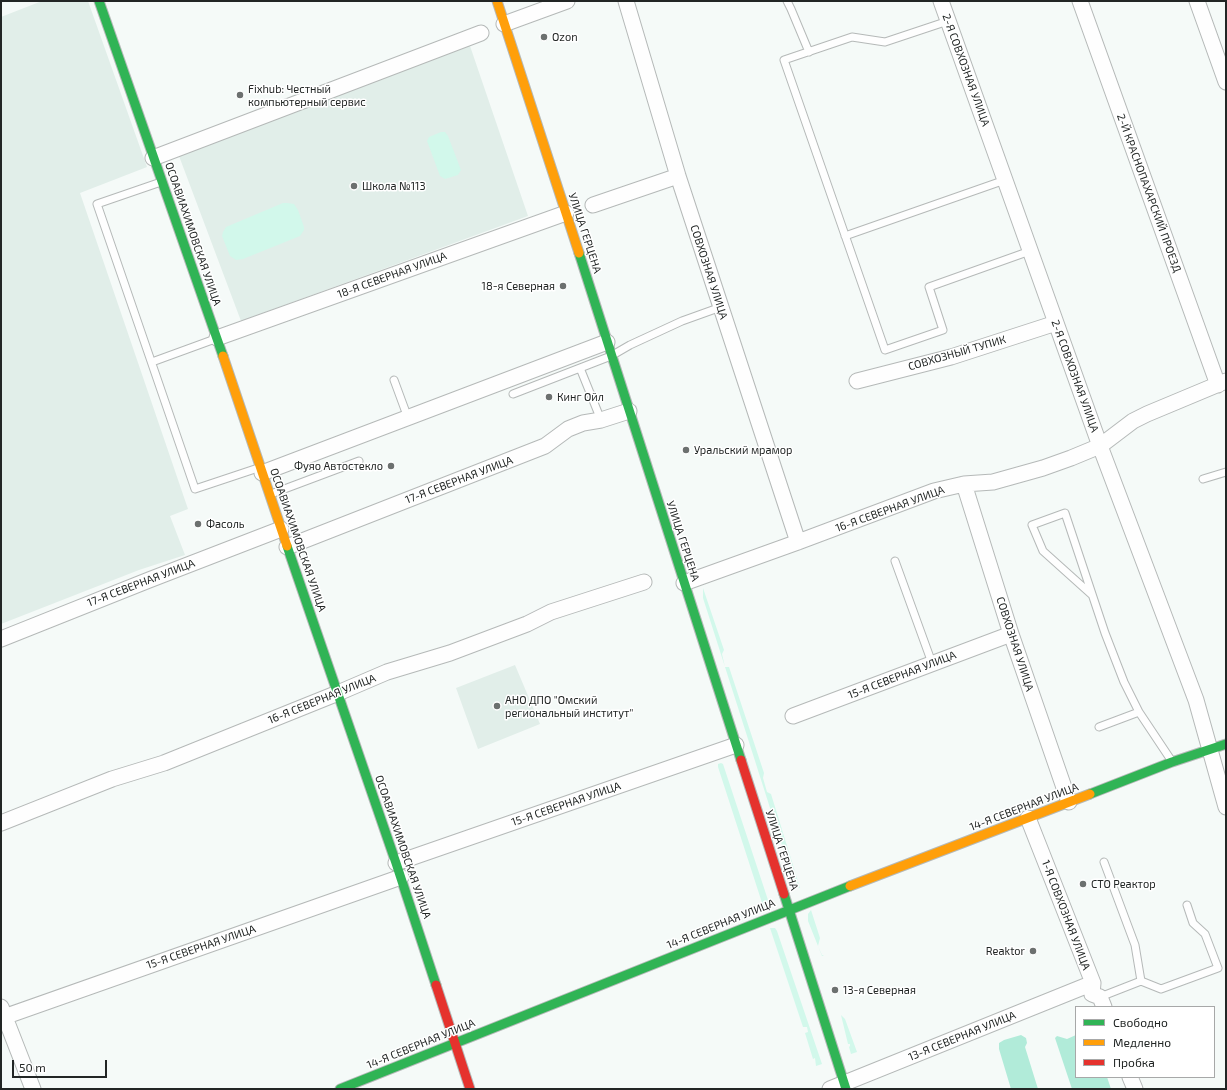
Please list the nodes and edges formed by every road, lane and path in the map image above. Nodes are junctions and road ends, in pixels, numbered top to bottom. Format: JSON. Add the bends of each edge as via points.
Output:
{"nodes":[{"id":1,"x":99,"y":1,"type":"edge"},
{"id":2,"x":497,"y":1,"type":"edge"},
{"id":3,"x":567,"y":1,"type":"edge"},
{"id":4,"x":626,"y":1,"type":"edge"},
{"id":5,"x":787,"y":1,"type":"edge"},
{"id":6,"x":941,"y":1,"type":"edge"},
{"id":7,"x":1080,"y":1,"type":"edge"},
{"id":8,"x":1197,"y":1,"type":"edge"},
{"id":9,"x":948,"y":21,"type":"junction"},
{"id":10,"x":504,"y":24,"type":"junction"},
{"id":11,"x":481,"y":33,"type":"dead end"},
{"id":12,"x":809,"y":52,"type":"junction"},
{"id":13,"x":1226,"y":82,"type":"edge"},
{"id":14,"x":153,"y":158,"type":"junction"},
{"id":15,"x":678,"y":176,"type":"junction"},
{"id":16,"x":1005,"y":180,"type":"junction"},
{"id":17,"x":162,"y":182,"type":"junction"},
{"id":18,"x":593,"y":205,"type":"dead end"},
{"id":19,"x":566,"y":213,"type":"junction"},
{"id":20,"x":845,"y":236,"type":"junction"},
{"id":21,"x":1030,"y":251,"type":"junction"},
{"id":22,"x":721,"y":307,"type":"junction"},
{"id":23,"x":1056,"y":323,"type":"junction"},
{"id":24,"x":217,"y":338,"type":"junction"},
{"id":25,"x":609,"y":349,"type":"junction"},
{"id":26,"x":152,"y":362,"type":"junction"},
{"id":27,"x":580,"y":368,"type":"junction"},
{"id":28,"x":394,"y":380,"type":"dead end"},
{"id":29,"x":857,"y":381,"type":"dead end"},
{"id":30,"x":1222,"y":383,"type":"edge"},
{"id":31,"x":513,"y":394,"type":"dead end"},
{"id":32,"x":629,"y":411,"type":"junction"},
{"id":33,"x":408,"y":418,"type":"junction"},
{"id":34,"x":601,"y":420,"type":"junction"},
{"id":35,"x":1100,"y":446,"type":"junction"},
{"id":36,"x":359,"y":461,"type":"dead end"},
{"id":37,"x":261,"y":470,"type":"junction"},
{"id":38,"x":1226,"y":472,"type":"edge"},
{"id":39,"x":1203,"y":479,"type":"dead end"},
{"id":40,"x":964,"y":484,"type":"junction"},
{"id":41,"x":269,"y":495,"type":"junction"},
{"id":42,"x":281,"y":529,"type":"junction"},
{"id":43,"x":798,"y":542,"type":"junction"},
{"id":44,"x":287,"y":547,"type":"junction"},
{"id":45,"x":895,"y":561,"type":"dead end"},
{"id":46,"x":644,"y":582,"type":"dead end"},
{"id":47,"x":684,"y":583,"type":"junction"},
{"id":48,"x":1092,"y":595,"type":"junction"},
{"id":49,"x":1010,"y":634,"type":"junction"},
{"id":50,"x":1,"y":639,"type":"edge"},
{"id":51,"x":932,"y":663,"type":"junction"},
{"id":52,"x":338,"y":693,"type":"junction"},
{"id":53,"x":1139,"y":712,"type":"junction"},
{"id":54,"x":793,"y":716,"type":"dead end"},
{"id":55,"x":1099,"y":727,"type":"dead end"},
{"id":56,"x":1226,"y":744,"type":"edge"},
{"id":57,"x":736,"y":745,"type":"junction"},
{"id":58,"x":1210,"y":749,"type":"junction"},
{"id":59,"x":1172,"y":762,"type":"junction"},
{"id":60,"x":1069,"y":802,"type":"junction"},
{"id":61,"x":1226,"y":807,"type":"edge"},
{"id":62,"x":1028,"y":818,"type":"junction"},
{"id":63,"x":1,"y":822,"type":"edge"},
{"id":64,"x":1104,"y":862,"type":"dead end"},
{"id":65,"x":398,"y":870,"type":"junction"},
{"id":66,"x":1187,"y":905,"type":"dead end"},
{"id":67,"x":788,"y":909,"type":"junction"},
{"id":68,"x":1141,"y":981,"type":"junction"},
{"id":69,"x":1093,"y":984,"type":"junction"},
{"id":70,"x":1102,"y":1002,"type":"edge"},
{"id":71,"x":2,"y":1014,"type":"edge"},
{"id":72,"x":455,"y":1043,"type":"junction"},
{"id":73,"x":1130,"y":1078,"type":"edge"},
{"id":74,"x":840,"y":1087,"type":"edge"},
{"id":75,"x":33,"y":1089,"type":"edge"},
{"id":76,"x":340,"y":1089,"type":"edge"},
{"id":77,"x":470,"y":1089,"type":"edge"},
{"id":78,"x":1135,"y":1089,"type":"edge"}],
"edges":[{"from":1,"to":14,"type":"street","name":"ОСОАВИАХИМОВСКАЯ УЛИЦА"},
{"from":2,"to":10,"type":"street","name":"УЛИЦА ГЕРЦЕНА"},
{"from":3,"to":10,"type":"street"},
{"from":4,"to":15,"type":"street","name":"СОВХОЗНАЯ УЛИЦА"},
{"from":5,"to":12,"type":"lane"},
{"from":6,"to":9,"type":"street","name":"2-Я СОВХОЗНАЯ УЛИЦА"},
{"from":7,"to":30,"type":"street","name":"2-Й КРАСНОПАХАРСКИЙ ПРОЕЗД"},
{"from":8,"to":13,"type":"street"},
{"from":9,"to":12,"type":"lane","via":[[885,42],[852,37]]},
{"from":9,"to":16,"type":"street","name":"2-Я СОВХОЗНАЯ УЛИЦА"},
{"from":10,"to":19,"type":"street","name":"УЛИЦА ГЕРЦЕНА"},
{"from":11,"to":14,"type":"street"},
{"from":12,"to":20,"type":"lane","via":[[784,60]]},
{"from":14,"to":17,"type":"street","name":"ОСОАВИАХИМОВСКАЯ УЛИЦА"},
{"from":15,"to":18,"type":"street"},
{"from":15,"to":22,"type":"street","name":"СОВХОЗНАЯ УЛИЦА"},
{"from":16,"to":20,"type":"lane"},
{"from":16,"to":21,"type":"street","name":"2-Я СОВХОЗНАЯ УЛИЦА"},
{"from":17,"to":24,"type":"street","name":"ОСОАВИАХИМОВСКАЯ УЛИЦА"},
{"from":17,"to":26,"type":"lane","via":[[97,204]]},
{"from":19,"to":24,"type":"street","name":"18-Я СЕВЕРНАЯ УЛИЦА"},
{"from":19,"to":25,"type":"street","name":"УЛИЦА ГЕРЦЕНА"},
{"from":20,"to":21,"type":"lane","via":[[884,350],[943,330],[929,287]]},
{"from":21,"to":23,"type":"street","name":"2-Я СОВХОЗНАЯ УЛИЦА"},
{"from":22,"to":25,"type":"lane","via":[[682,321],[630,345]]},
{"from":22,"to":43,"type":"street","name":"СОВХОЗНАЯ УЛИЦА"},
{"from":23,"to":29,"type":"street","name":"СОВХОЗНЫЙ ТУПИК","via":[[951,357]]},
{"from":23,"to":35,"type":"street","name":"2-Я СОВХОЗНАЯ УЛИЦА"},
{"from":24,"to":26,"type":"lane"},
{"from":24,"to":37,"type":"street","name":"ОСОАВИАХИМОВСКАЯ УЛИЦА"},
{"from":25,"to":27,"type":"lane"},
{"from":25,"to":32,"type":"street","name":"УЛИЦА ГЕРЦЕНА"},
{"from":25,"to":33,"type":"street"},
{"from":26,"to":37,"type":"lane","via":[[195,489]]},
{"from":27,"to":31,"type":"lane"},
{"from":27,"to":34,"type":"lane"},
{"from":28,"to":33,"type":"lane"},
{"from":30,"to":35,"type":"street","name":"16-Я СЕВЕРНАЯ УЛИЦА","via":[[1133,421]]},
{"from":32,"to":34,"type":"street","name":"17-Я СЕВЕРНАЯ УЛИЦА"},
{"from":32,"to":47,"type":"street","name":"УЛИЦА ГЕРЦЕНА"},
{"from":33,"to":37,"type":"street"},
{"from":34,"to":44,"type":"street","name":"17-Я СЕВЕРНАЯ УЛИЦА","via":[[568,429],[545,446]]},
{"from":35,"to":40,"type":"street","name":"16-Я СЕВЕРНАЯ УЛИЦА","via":[[1008,478]]},
{"from":35,"to":58,"type":"street","name":"2-Я СОВХОЗНАЯ УЛИЦА","via":[[1196,700]]},
{"from":36,"to":41,"type":"lane"},
{"from":37,"to":41,"type":"street","name":"ОСОАВИАХИМОВСКАЯ УЛИЦА"},
{"from":38,"to":39,"type":"lane"},
{"from":40,"to":43,"type":"street","name":"16-Я СЕВЕРНАЯ УЛИЦА","via":[[934,491]]},
{"from":40,"to":49,"type":"street","name":"СОВХОЗНАЯ УЛИЦА"},
{"from":41,"to":42,"type":"street","name":"ОСОАВИАХИМОВСКАЯ УЛИЦА"},
{"from":42,"to":44,"type":"street","name":"ОСОАВИАХИМОВСКАЯ УЛИЦА"},
{"from":42,"to":50,"type":"street","name":"17-Я СЕВЕРНАЯ УЛИЦА"},
{"from":43,"to":47,"type":"street","name":"16-Я СЕВЕРНАЯ УЛИЦА"},
{"from":44,"to":52,"type":"street","name":"ОСОАВИАХИМОВСКАЯ УЛИЦА"},
{"from":45,"to":51,"type":"lane"},
{"from":46,"to":52,"type":"street","name":"16-Я СЕВЕРНАЯ УЛИЦА","via":[[552,612],[450,653],[387,672]]},
{"from":47,"to":57,"type":"street","name":"УЛИЦА ГЕРЦЕНА"},
{"from":48,"to":48,"type":"lane","via":[[1064,513],[1032,525],[1043,551]]},
{"from":48,"to":53,"type":"lane","via":[[1124,682]]},
{"from":49,"to":51,"type":"street","name":"15-Я СЕВЕРНАЯ УЛИЦА"},
{"from":49,"to":60,"type":"street","name":"СОВХОЗНАЯ УЛИЦА"},
{"from":51,"to":54,"type":"street","name":"15-Я СЕВЕРНАЯ УЛИЦА"},
{"from":52,"to":63,"type":"street","name":"16-Я СЕВЕРНАЯ УЛИЦА","via":[[164,762],[112,779]]},
{"from":52,"to":65,"type":"street","name":"ОСОАВИАХИМОВСКАЯ УЛИЦА"},
{"from":53,"to":55,"type":"lane"},
{"from":53,"to":59,"type":"lane"},
{"from":56,"to":58,"type":"street","name":"14-Я СЕВЕРНАЯ УЛИЦА"},
{"from":57,"to":65,"type":"street","name":"15-Я СЕВЕРНАЯ УЛИЦА"},
{"from":57,"to":67,"type":"street","name":"УЛИЦА ГЕРЦЕНА"},
{"from":58,"to":59,"type":"street","name":"14-Я СЕВЕРНАЯ УЛИЦА"},
{"from":58,"to":61,"type":"street"},
{"from":59,"to":60,"type":"street","name":"14-Я СЕВЕРНАЯ УЛИЦА"},
{"from":60,"to":62,"type":"street","name":"14-Я СЕВЕРНАЯ УЛИЦА"},
{"from":62,"to":67,"type":"street","name":"14-Я СЕВЕРНАЯ УЛИЦА"},
{"from":62,"to":69,"type":"street","name":"1-Я СОВХОЗНАЯ УЛИЦА"},
{"from":64,"to":68,"type":"lane","via":[[1135,945]]},
{"from":65,"to":71,"type":"street","name":"15-Я СЕВЕРНАЯ УЛИЦА"},
{"from":65,"to":72,"type":"street","name":"ОСОАВИАХИМОВСКАЯ УЛИЦА"},
{"from":66,"to":68,"type":"lane","via":[[1193,923],[1205,934],[1218,968],[1161,989]]},
{"from":67,"to":72,"type":"street","name":"14-Я СЕВЕРНАЯ УЛИЦА"},
{"from":67,"to":74,"type":"street","name":"УЛИЦА ГЕРЦЕНА"},
{"from":68,"to":70,"type":"lane"},
{"from":69,"to":70,"type":"street","name":"1-Я СОВХОЗНАЯ УЛИЦА","via":[[1092,994]]},
{"from":69,"to":74,"type":"street","name":"13-Я СЕВЕРНАЯ УЛИЦА"},
{"from":71,"to":75,"type":"street"},
{"from":72,"to":76,"type":"street","name":"14-Я СЕВЕРНАЯ УЛИЦА"},
{"from":72,"to":77,"type":"street","name":"ОСОАВИАХИМОВСКАЯ УЛИЦА"},
{"from":73,"to":78,"type":"street"}]}
